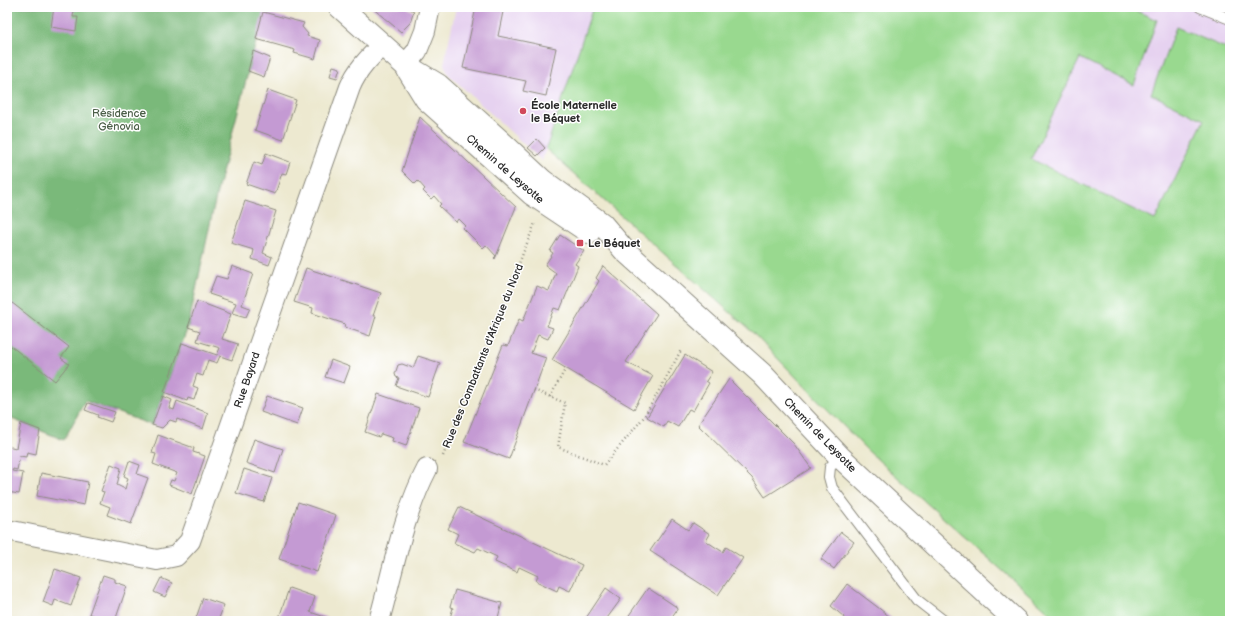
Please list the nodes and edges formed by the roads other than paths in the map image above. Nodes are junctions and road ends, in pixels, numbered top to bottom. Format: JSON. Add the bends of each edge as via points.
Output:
{"nodes":[{"id":1,"x":340,"y":7,"type":"edge"},
{"id":2,"x":430,"y":7,"type":"edge"},
{"id":3,"x":1200,"y":7,"type":"edge"},
{"id":4,"x":1230,"y":19,"type":"edge"},
{"id":5,"x":382,"y":45,"type":"junction"},
{"id":6,"x":405,"y":65,"type":"junction"},
{"id":7,"x":840,"y":457,"type":"junction"},
{"id":8,"x":427,"y":469,"type":"road end"},
{"id":9,"x":7,"y":530,"type":"edge"},
{"id":10,"x":379,"y":621,"type":"edge"},
{"id":11,"x":944,"y":621,"type":"edge"},
{"id":12,"x":1016,"y":621,"type":"edge"}],
"edges":[{"from":1,"to":5,"type":"street","name":"Chemin de Leysotte"},
{"from":2,"to":6,"type":"street","via":[[417,52]]},
{"from":3,"to":4,"type":"lane"},
{"from":5,"to":6,"type":"street","name":"Chemin de Leysotte"},
{"from":5,"to":9,"type":"street","name":"Rue Bayard","via":[[366,60],[354,77],[190,541],[176,556],[157,560]]},
{"from":6,"to":7,"type":"street","name":"Chemin de Leysotte","via":[[426,99],[534,192],[596,237],[624,250],[762,374]]},
{"from":7,"to":11,"type":"lane","via":[[830,467],[832,488],[917,600]]},
{"from":7,"to":12,"type":"street","name":"Chemin de Leysotte"},
{"from":8,"to":10,"type":"street","via":[[411,507]]}]}
